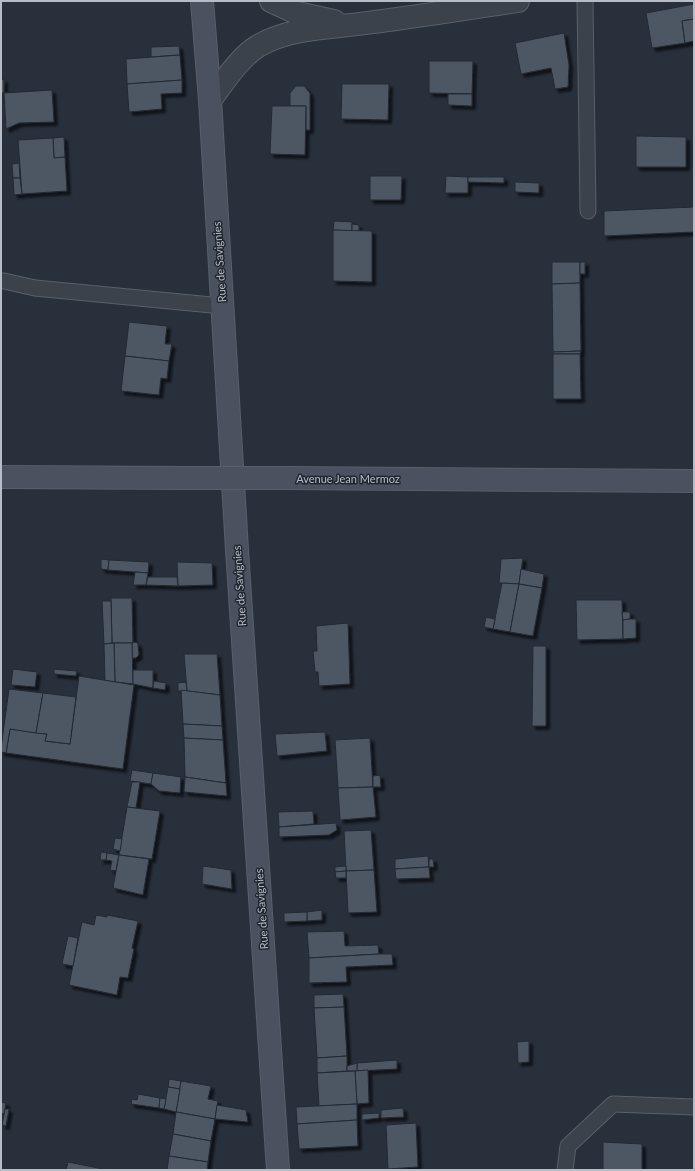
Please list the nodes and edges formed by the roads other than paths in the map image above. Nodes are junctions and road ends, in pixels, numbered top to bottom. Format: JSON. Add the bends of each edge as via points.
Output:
{"nodes":[{"id":1,"x":202,"y":1,"type":"edge"},
{"id":2,"x":271,"y":1,"type":"edge"},
{"id":3,"x":518,"y":1,"type":"edge"},
{"id":4,"x":585,"y":1,"type":"edge"},
{"id":5,"x":374,"y":22,"type":"junction"},
{"id":6,"x":210,"y":100,"type":"junction"},
{"id":7,"x":588,"y":211,"type":"dead end"},
{"id":8,"x":4,"y":281,"type":"dead end"},
{"id":9,"x":222,"y":306,"type":"junction"},
{"id":10,"x":1,"y":477,"type":"edge"},
{"id":11,"x":694,"y":481,"type":"edge"},
{"id":12,"x":694,"y":1107,"type":"edge"},
{"id":13,"x":278,"y":1170,"type":"edge"},
{"id":14,"x":565,"y":1170,"type":"edge"}],
"edges":[{"from":1,"to":6,"type":"street","name":"Rue de Savignies"},
{"from":2,"to":5,"type":"street","via":[[297,13],[321,19]]},
{"from":3,"to":5,"type":"street"},
{"from":4,"to":7,"type":"lane"},
{"from":5,"to":6,"type":"street","via":[[295,32],[274,38],[257,47],[243,59]]},
{"from":6,"to":9,"type":"street","name":"Rue de Savignies"},
{"from":8,"to":9,"type":"lane","via":[[35,288]]},
{"from":9,"to":13,"type":"street","name":"Rue de Savignies"},
{"from":10,"to":11,"type":"street","name":"Avenue Jean Mermoz","bridge":true},
{"from":12,"to":14,"type":"lane","via":[[613,1104],[568,1146]]}]}
